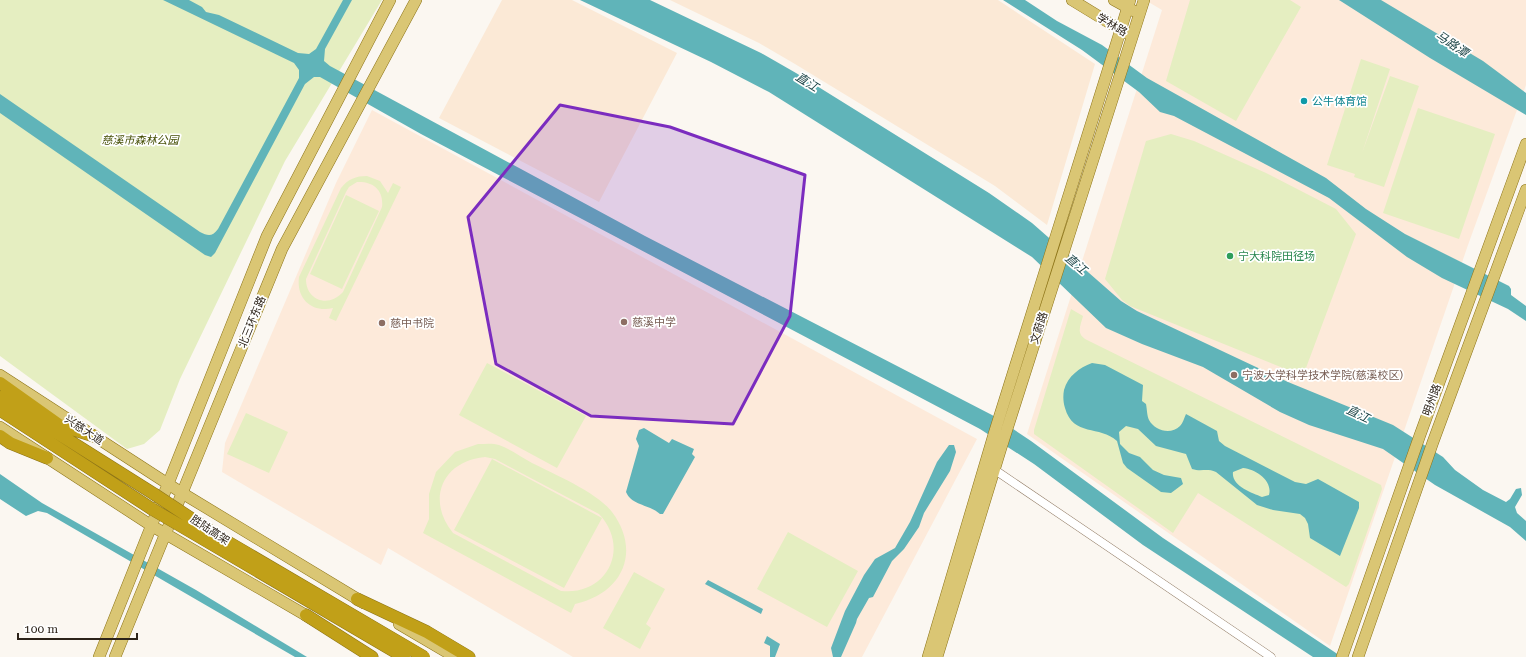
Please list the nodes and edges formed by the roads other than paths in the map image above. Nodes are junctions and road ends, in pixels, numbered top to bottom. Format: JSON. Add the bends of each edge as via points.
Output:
{"nodes":[{"id":1,"x":390,"y":0,"type":"edge"},
{"id":2,"x":416,"y":0,"type":"edge"},
{"id":3,"x":1072,"y":0,"type":"edge"},
{"id":4,"x":1114,"y":0,"type":"edge"},
{"id":5,"x":1144,"y":0,"type":"edge"},
{"id":6,"x":1129,"y":4,"type":"edge"},
{"id":7,"x":1140,"y":14,"type":"junction"},
{"id":8,"x":1121,"y":29,"type":"junction"},
{"id":9,"x":1132,"y":37,"type":"junction"},
{"id":10,"x":1526,"y":144,"type":"edge"},
{"id":11,"x":1526,"y":190,"type":"edge"},
{"id":12,"x":0,"y":375,"type":"edge"},
{"id":13,"x":0,"y":383,"type":"edge"},
{"id":14,"x":0,"y":397,"type":"edge"},
{"id":15,"x":0,"y":410,"type":"edge"},
{"id":16,"x":0,"y":434,"type":"edge"},
{"id":17,"x":94,"y":436,"type":"junction"},
{"id":18,"x":47,"y":458,"type":"joint"},
{"id":19,"x":995,"y":470,"type":"junction"},
{"id":20,"x":168,"y":484,"type":"junction"},
{"id":21,"x":182,"y":493,"type":"junction"},
{"id":22,"x":152,"y":526,"type":"junction"},
{"id":23,"x":166,"y":534,"type":"junction"},
{"id":24,"x":357,"y":599,"type":"junction"},
{"id":25,"x":306,"y":615,"type":"junction"},
{"id":26,"x":1343,"y":654,"type":"edge"},
{"id":27,"x":99,"y":657,"type":"edge"},
{"id":28,"x":116,"y":657,"type":"edge"},
{"id":29,"x":372,"y":657,"type":"edge"},
{"id":30,"x":379,"y":657,"type":"edge"},
{"id":31,"x":404,"y":657,"type":"edge"},
{"id":32,"x":424,"y":657,"type":"edge"},
{"id":33,"x":455,"y":657,"type":"edge"},
{"id":34,"x":469,"y":657,"type":"edge"},
{"id":35,"x":928,"y":657,"type":"edge"},
{"id":36,"x":937,"y":657,"type":"edge"},
{"id":37,"x":1271,"y":657,"type":"edge"},
{"id":38,"x":1358,"y":657,"type":"edge"}],
"edges":[{"from":1,"to":20,"type":"main road","name":"北三环东路","via":[[267,236]]},
{"from":2,"to":21,"type":"main road","name":"北三环东路","via":[[282,249]]},
{"from":3,"to":8,"type":"main road","name":"学林路"},
{"from":4,"to":6,"type":"main road","name":"学林路"},
{"from":5,"to":7,"type":"main road","name":"文蔚路"},
{"from":6,"to":7,"type":"main road","name":"学林路"},
{"from":6,"to":8,"type":"main road","name":"文蔚路"},
{"from":7,"to":9,"type":"main road","name":"文蔚路"},
{"from":8,"to":9,"type":"main road","name":"学林路"},
{"from":8,"to":35,"type":"main road","name":"文蔚路","via":[[993,438]]},
{"from":9,"to":19,"type":"main road","name":"文蔚路"},
{"from":10,"to":26,"type":"main road","name":"明州路"},
{"from":11,"to":38,"type":"main road","name":"明州路","via":[[1433,442]]},
{"from":12,"to":17,"type":"main road","name":"兴慈大道"},
{"from":13,"to":17,"type":"highway","via":[[59,426]]},
{"from":14,"to":32,"type":"highway","name":"胜陆高架","bridge":true,"via":[[221,538]]},
{"from":15,"to":31,"type":"highway","name":"胜陆高架","bridge":true,"via":[[152,508]]},
{"from":16,"to":18,"type":"highway","via":[[10,443]]},
{"from":17,"to":20,"type":"main road","name":"兴慈大道"},
{"from":18,"to":22,"type":"main road"},
{"from":19,"to":36,"type":"main road","name":"文蔚路"},
{"from":19,"to":37,"type":"street"},
{"from":20,"to":21,"type":"main road","name":"兴慈大道"},
{"from":20,"to":22,"type":"main road","name":"北三环东路"},
{"from":21,"to":23,"type":"main road","name":"北三环东路"},
{"from":21,"to":24,"type":"main road","name":"兴慈大道"},
{"from":22,"to":23,"type":"main road"},
{"from":22,"to":27,"type":"main road","name":"北三环东路"},
{"from":23,"to":25,"type":"main road"},
{"from":23,"to":28,"type":"main road","name":"北三环东路"},
{"from":24,"to":33,"type":"main road","name":"兴慈大道"},
{"from":24,"to":34,"type":"highway","via":[[428,632]]},
{"from":25,"to":29,"type":"highway"},
{"from":25,"to":30,"type":"main road"}]}
